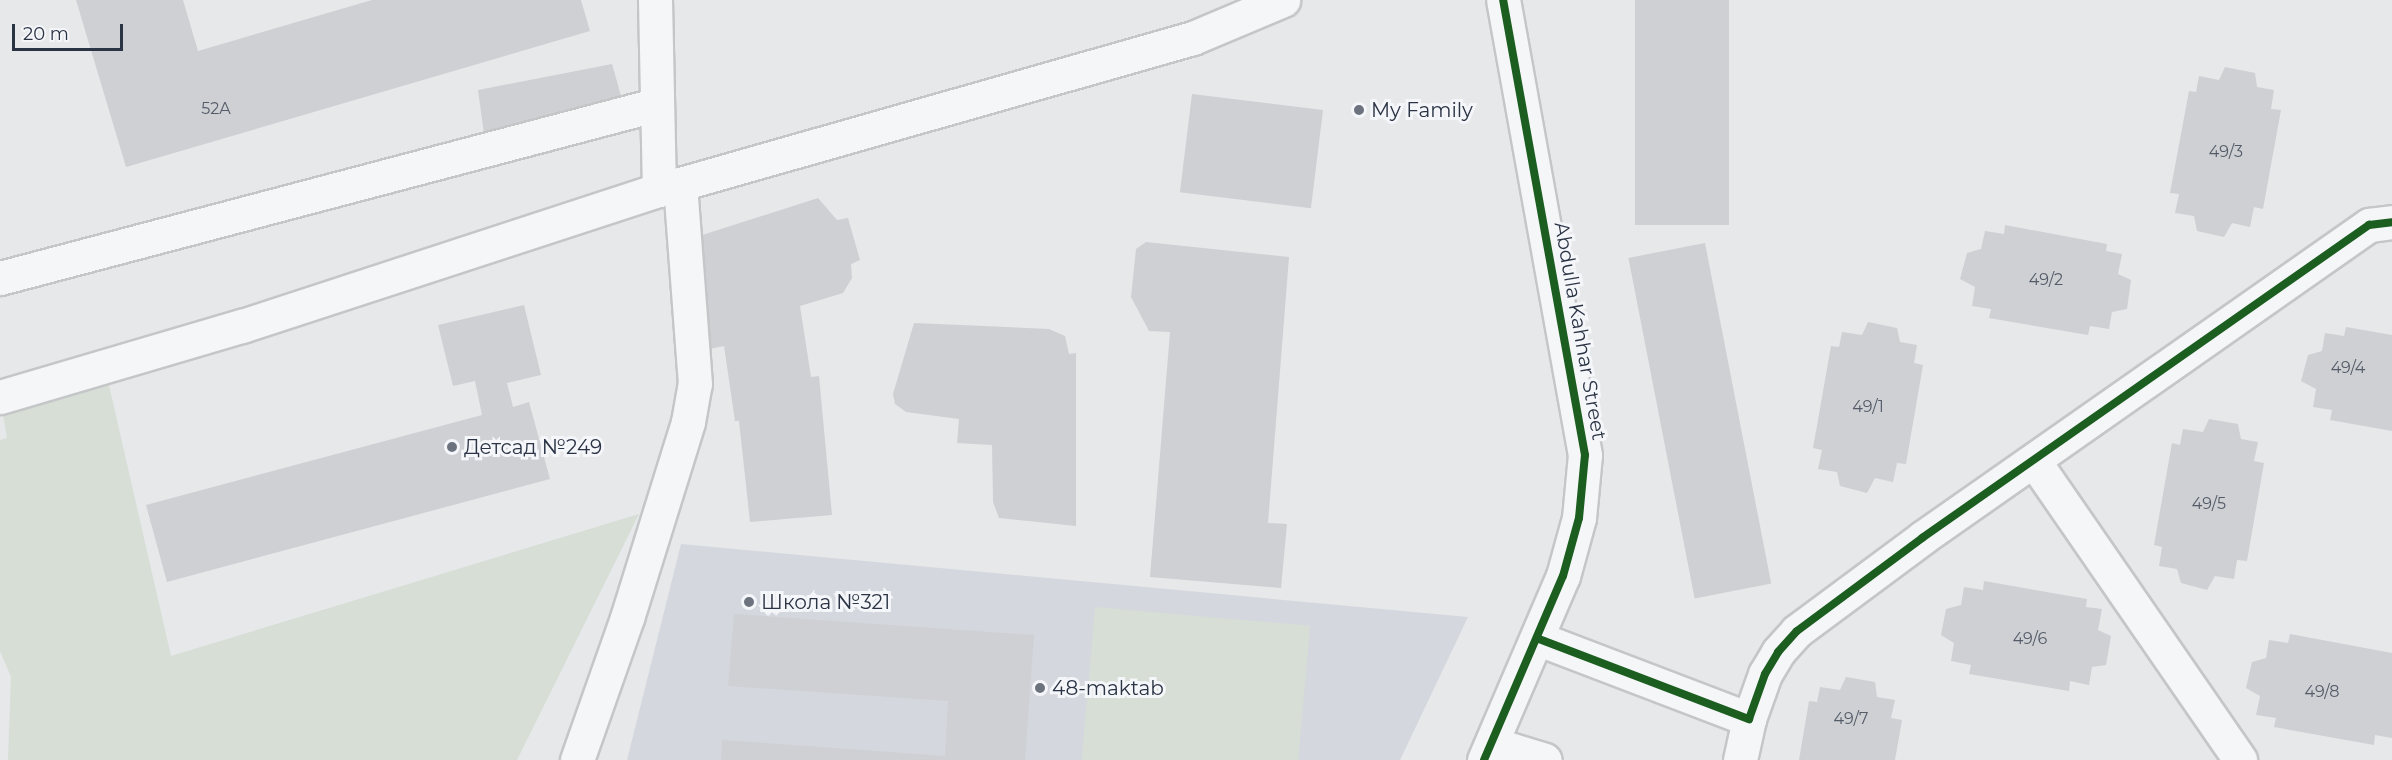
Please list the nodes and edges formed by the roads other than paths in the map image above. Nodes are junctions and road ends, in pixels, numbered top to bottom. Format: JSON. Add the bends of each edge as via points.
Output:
{"nodes":[{"id":1,"x":655,"y":0,"type":"edge"},
{"id":2,"x":1283,"y":0,"type":"edge"},
{"id":3,"x":1503,"y":0,"type":"edge"},
{"id":4,"x":655,"y":105,"type":"junction"},
{"id":5,"x":670,"y":187,"type":"junction"},
{"id":6,"x":2392,"y":222,"type":"edge"},
{"id":7,"x":0,"y":278,"type":"edge"},
{"id":8,"x":0,"y":397,"type":"edge"},
{"id":9,"x":2034,"y":461,"type":"junction"},
{"id":10,"x":1539,"y":639,"type":"junction"},
{"id":11,"x":1749,"y":719,"type":"junction"},
{"id":12,"x":1489,"y":752,"type":"edge"},
{"id":13,"x":577,"y":760,"type":"edge"},
{"id":14,"x":1545,"y":760,"type":"edge"},
{"id":15,"x":1740,"y":760,"type":"edge"},
{"id":16,"x":2240,"y":760,"type":"edge"}],
"edges":[{"from":1,"to":4,"type":"street"},
{"from":2,"to":5,"type":"street","via":[[1193,38]]},
{"from":3,"to":10,"type":"street","name":"Abdulla Kahhar Street","via":[[1585,455],[1579,518]]},
{"from":4,"to":5,"type":"street"},
{"from":4,"to":7,"type":"street"},
{"from":5,"to":8,"type":"street","via":[[242,326]]},
{"from":5,"to":13,"type":"street","via":[[695,384],[688,422],[634,596]]},
{"from":6,"to":9,"type":"street","via":[[2369,225]]},
{"from":9,"to":11,"type":"street","via":[[1797,631],[1765,674]]},
{"from":9,"to":16,"type":"street"},
{"from":10,"to":11,"type":"street"},
{"from":10,"to":12,"type":"street","name":"Abdulla Kahhar Street"},
{"from":11,"to":15,"type":"street"},
{"from":12,"to":14,"type":"street"}]}
